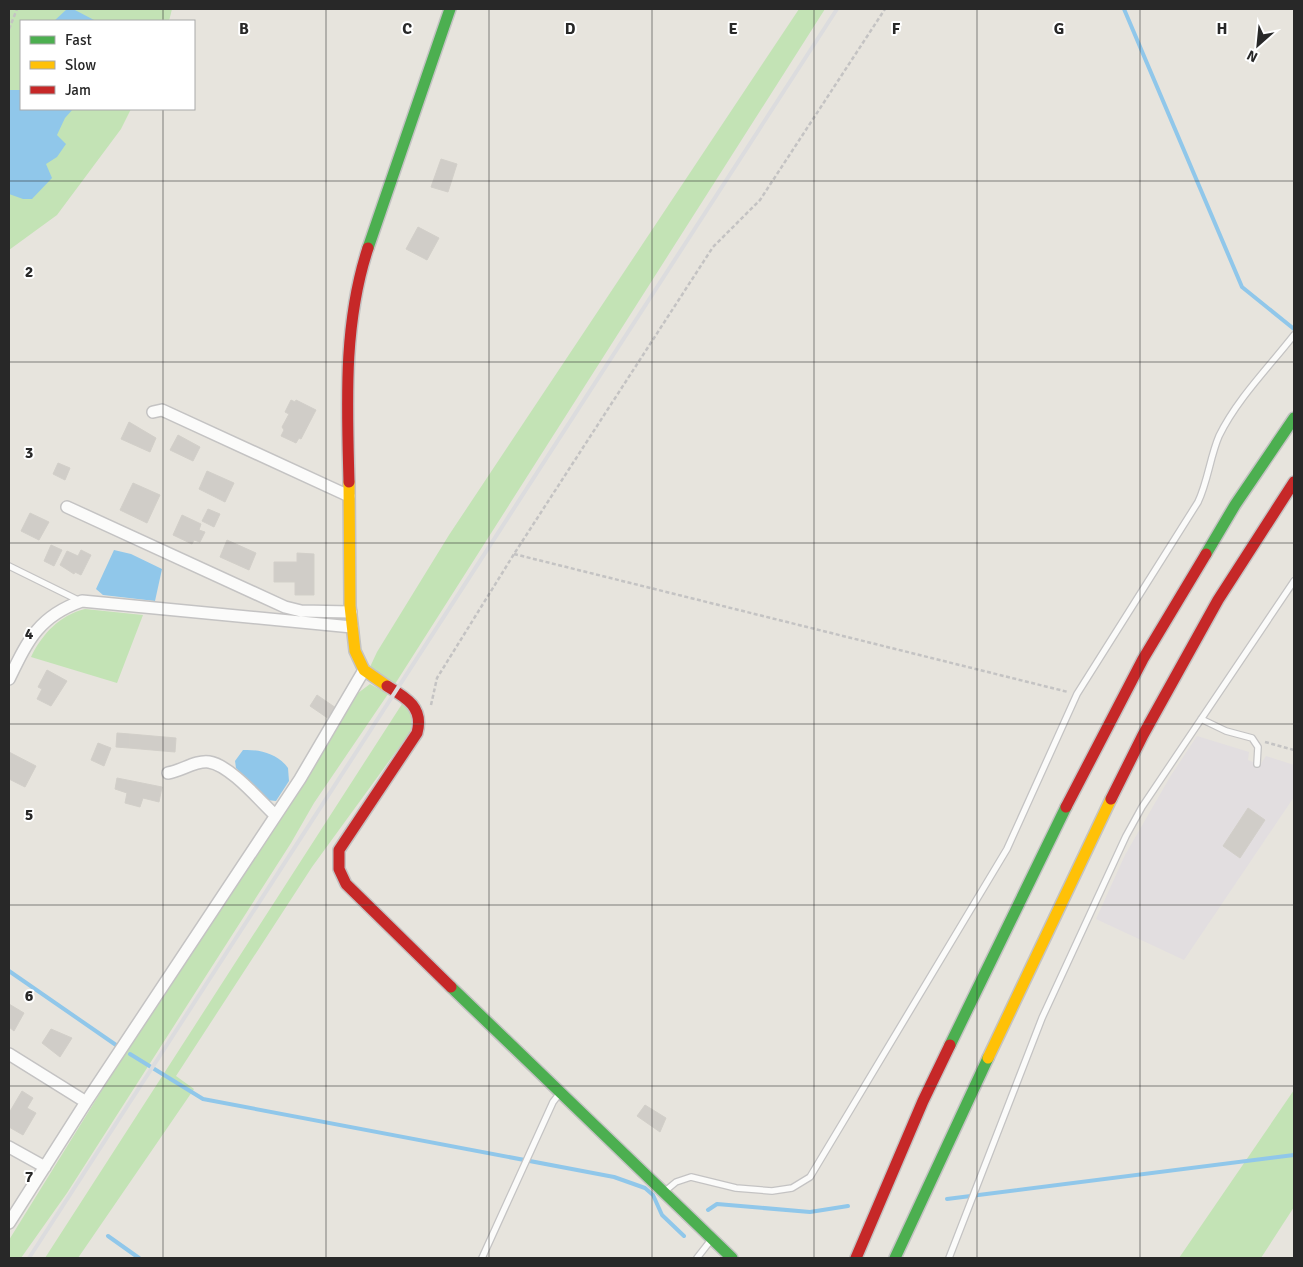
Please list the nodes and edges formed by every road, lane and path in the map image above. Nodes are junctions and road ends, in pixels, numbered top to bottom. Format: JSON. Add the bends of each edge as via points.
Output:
{"nodes":[{"id":1,"x":17,"y":9,"type":"edge"},
{"id":2,"x":450,"y":9,"type":"edge"},
{"id":3,"x":885,"y":9,"type":"edge"},
{"id":4,"x":9,"y":29,"type":"edge"},
{"id":5,"x":1293,"y":337,"type":"edge"},
{"id":6,"x":153,"y":412,"type":"dead end"},
{"id":7,"x":1294,"y":418,"type":"edge"},
{"id":8,"x":1294,"y":482,"type":"edge"},
{"id":9,"x":349,"y":496,"type":"junction"},
{"id":10,"x":67,"y":507,"type":"dead end"},
{"id":11,"x":514,"y":554,"type":"junction"},
{"id":12,"x":9,"y":566,"type":"edge"},
{"id":13,"x":1294,"y":581,"type":"edge"},
{"id":14,"x":82,"y":602,"type":"junction"},
{"id":15,"x":351,"y":612,"type":"junction"},
{"id":16,"x":352,"y":627,"type":"junction"},
{"id":17,"x":364,"y":670,"type":"junction"},
{"id":18,"x":9,"y":679,"type":"edge"},
{"id":19,"x":1077,"y":694,"type":"junction"},
{"id":20,"x":1201,"y":719,"type":"junction"},
{"id":21,"x":420,"y":721,"type":"junction"},
{"id":22,"x":1252,"y":738,"type":"junction"},
{"id":23,"x":1294,"y":750,"type":"edge"},
{"id":24,"x":1257,"y":764,"type":"dead end"},
{"id":25,"x":168,"y":773,"type":"dead end"},
{"id":26,"x":275,"y":815,"type":"junction"},
{"id":27,"x":9,"y":1054,"type":"edge"},
{"id":28,"x":560,"y":1092,"type":"junction"},
{"id":29,"x":86,"y":1102,"type":"junction"},
{"id":30,"x":9,"y":1147,"type":"edge"},
{"id":31,"x":45,"y":1167,"type":"junction"},
{"id":32,"x":664,"y":1192,"type":"junction"},
{"id":33,"x":9,"y":1223,"type":"edge"},
{"id":34,"x":712,"y":1239,"type":"junction"},
{"id":35,"x":482,"y":1258,"type":"edge"},
{"id":36,"x":697,"y":1258,"type":"edge"},
{"id":37,"x":732,"y":1258,"type":"edge"},
{"id":38,"x":856,"y":1258,"type":"edge"},
{"id":39,"x":895,"y":1258,"type":"edge"},
{"id":40,"x":949,"y":1258,"type":"edge"}],
"edges":[{"from":1,"to":4,"type":"path"},
{"from":2,"to":9,"type":"main road","via":[[369,245],[353,302],[348,371]]},
{"from":3,"to":11,"type":"path","via":[[760,200],[713,248]]},
{"from":5,"to":19,"type":"lane","via":[[1231,416],[1219,437],[1198,502]]},
{"from":6,"to":9,"type":"street","via":[[162,410]]},
{"from":7,"to":38,"type":"main road","via":[[1225,522],[1138,668],[924,1101]]},
{"from":8,"to":39,"type":"main road","via":[[1218,600],[1143,736],[1073,876]]},
{"from":9,"to":15,"type":"main road"},
{"from":10,"to":15,"type":"street","via":[[284,607],[301,611]]},
{"from":11,"to":19,"type":"path"},
{"from":11,"to":21,"type":"path","via":[[437,678],[429,712],[425,720]]},
{"from":12,"to":14,"type":"lane"},
{"from":13,"to":20,"type":"lane"},
{"from":14,"to":16,"type":"street"},
{"from":14,"to":18,"type":"street","via":[[61,609],[46,621],[24,648]]},
{"from":15,"to":16,"type":"main road"},
{"from":16,"to":17,"type":"main road","via":[[356,657]]},
{"from":17,"to":21,"type":"main road","via":[[406,699],[418,713]]},
{"from":17,"to":26,"type":"street","via":[[336,721]]},
{"from":19,"to":32,"type":"lane","via":[[1007,849],[810,1177],[792,1188],[772,1191],[736,1188],[691,1177],[676,1182]]},
{"from":20,"to":22,"type":"lane","via":[[1226,731]]},
{"from":20,"to":40,"type":"lane","via":[[1142,807],[1122,845],[1042,1018]]},
{"from":21,"to":28,"type":"main road","via":[[417,734],[339,850],[336,864],[340,875],[365,904]]},
{"from":22,"to":23,"type":"path"},
{"from":22,"to":24,"type":"lane","via":[[1258,747]]},
{"from":25,"to":26,"type":"street","via":[[199,763],[216,764],[242,783]]},
{"from":26,"to":29,"type":"street"},
{"from":27,"to":29,"type":"street"},
{"from":28,"to":32,"type":"main road"},
{"from":28,"to":35,"type":"lane"},
{"from":29,"to":31,"type":"street"},
{"from":30,"to":31,"type":"street"},
{"from":31,"to":33,"type":"street"},
{"from":32,"to":34,"type":"main road"},
{"from":34,"to":36,"type":"lane"},
{"from":34,"to":37,"type":"main road"}]}
